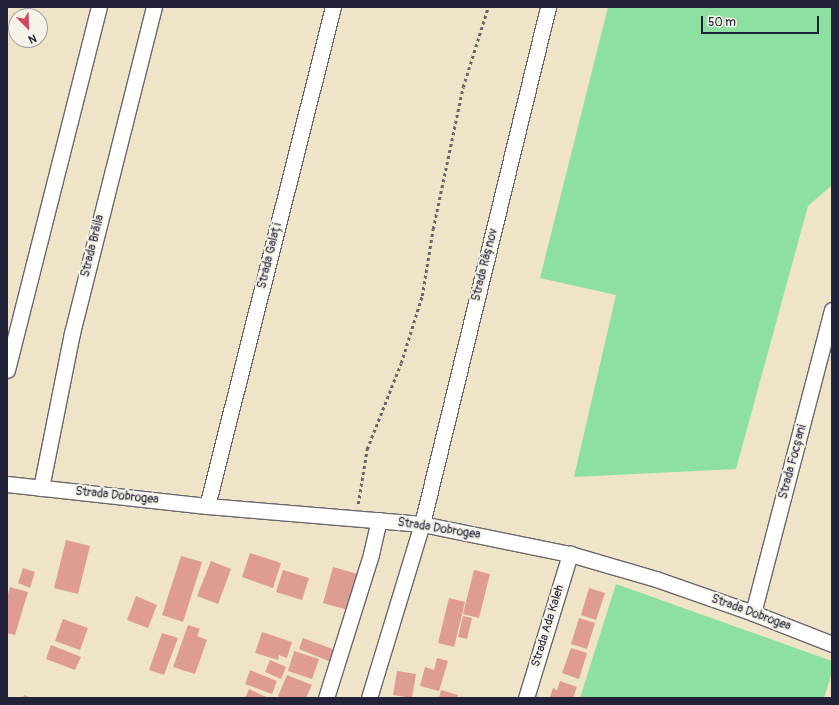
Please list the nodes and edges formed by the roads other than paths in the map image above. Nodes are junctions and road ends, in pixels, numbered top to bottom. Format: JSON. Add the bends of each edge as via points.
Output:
{"nodes":[{"id":1,"x":100,"y":7,"type":"edge"},
{"id":2,"x":154,"y":7,"type":"edge"},
{"id":3,"x":334,"y":7,"type":"edge"},
{"id":4,"x":548,"y":7,"type":"edge"},
{"id":5,"x":832,"y":310,"type":"edge"},
{"id":6,"x":7,"y":370,"type":"edge"},
{"id":7,"x":7,"y":484,"type":"edge"},
{"id":8,"x":41,"y":488,"type":"junction"},
{"id":9,"x":207,"y":506,"type":"junction"},
{"id":10,"x":380,"y":520,"type":"junction"},
{"id":11,"x":422,"y":524,"type":"junction"},
{"id":12,"x":570,"y":554,"type":"junction"},
{"id":13,"x":753,"y":613,"type":"junction"},
{"id":14,"x":832,"y":644,"type":"edge"},
{"id":15,"x":326,"y":698,"type":"edge"},
{"id":16,"x":369,"y":698,"type":"edge"},
{"id":17,"x":526,"y":698,"type":"edge"}],
"edges":[{"from":1,"to":6,"type":"street"},
{"from":2,"to":8,"type":"street","name":"Strada Brăila","via":[[72,333]]},
{"from":3,"to":9,"type":"street","name":"Strada Galați"},
{"from":4,"to":11,"type":"street","name":"Strada Râșnov"},
{"from":5,"to":13,"type":"street","name":"Strada Focșani"},
{"from":7,"to":8,"type":"street","name":"Strada Dobrogea"},
{"from":8,"to":9,"type":"street","name":"Strada Dobrogea"},
{"from":9,"to":10,"type":"street","name":"Strada Dobrogea"},
{"from":10,"to":11,"type":"street","name":"Strada Dobrogea"},
{"from":10,"to":15,"type":"street"},
{"from":11,"to":12,"type":"street","name":"Strada Dobrogea"},
{"from":11,"to":16,"type":"street","name":"Strada Râșnov"},
{"from":12,"to":13,"type":"street","name":"Strada Dobrogea","via":[[656,579]]},
{"from":12,"to":17,"type":"street","name":"Strada Ada Kaleh"},
{"from":13,"to":14,"type":"street","name":"Strada Dobrogea"}]}
